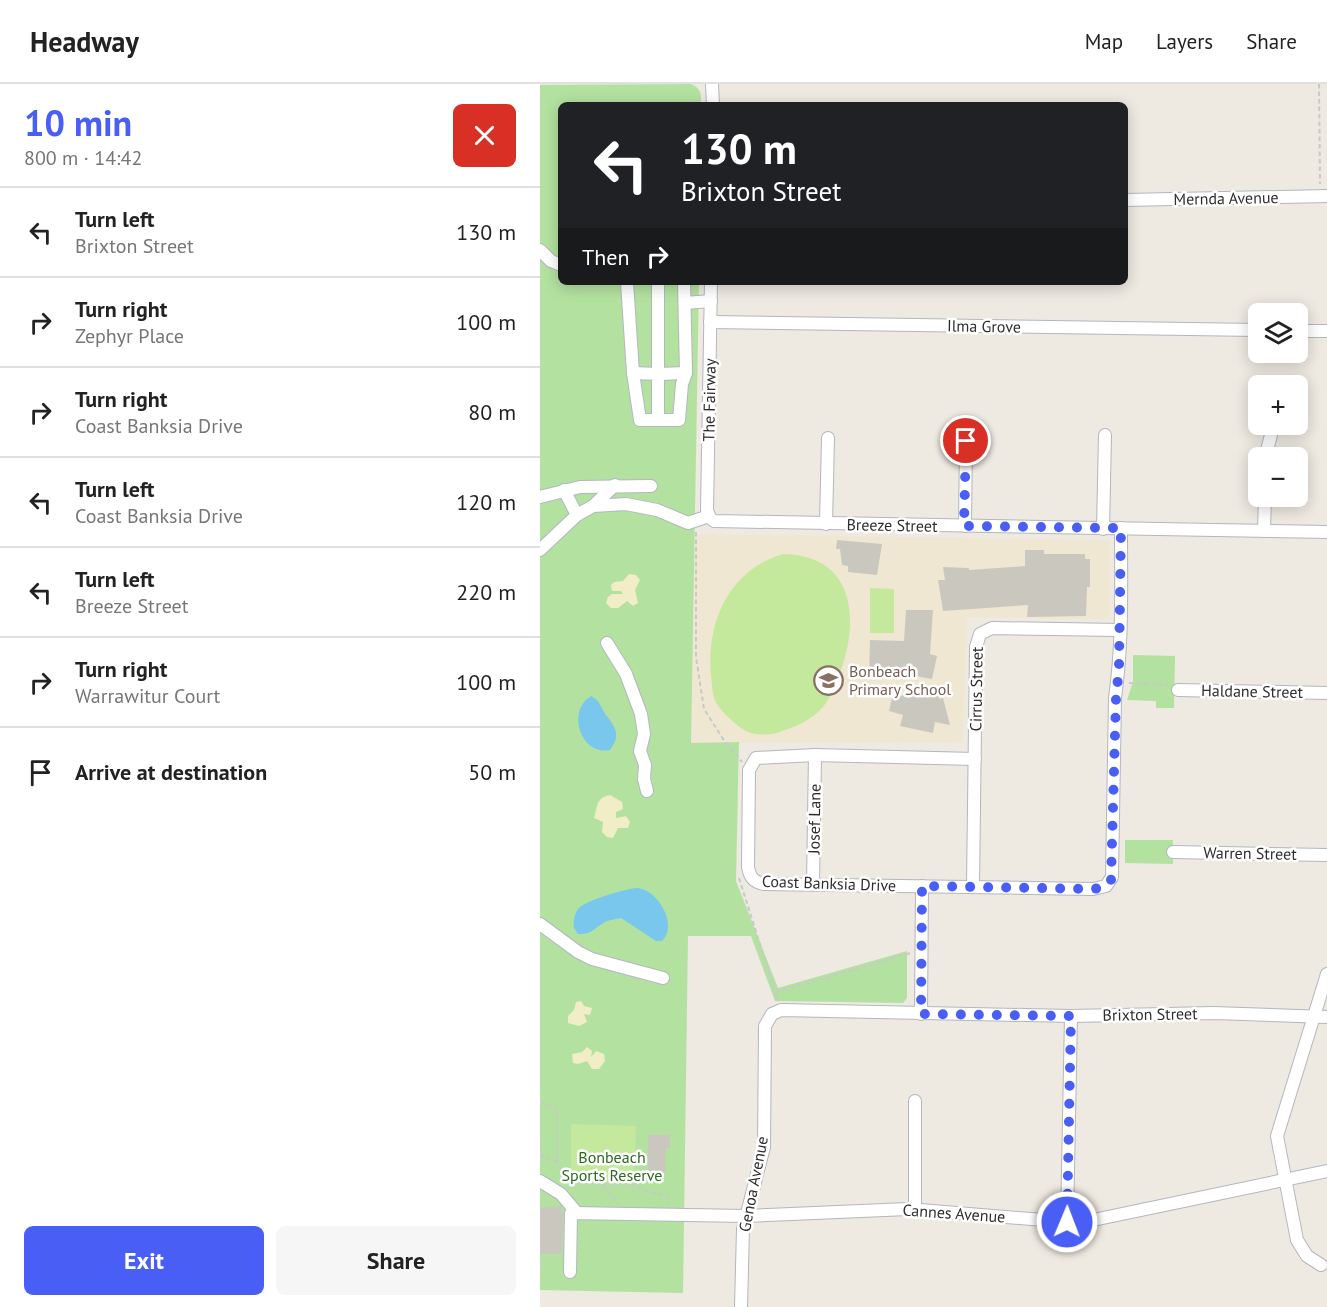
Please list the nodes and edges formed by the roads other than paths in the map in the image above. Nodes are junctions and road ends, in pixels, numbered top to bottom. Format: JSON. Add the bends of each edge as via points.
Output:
{"nodes":[{"id":1,"x":712,"y":84,"type":"edge"},
{"id":2,"x":713,"y":102,"type":"edge"},
{"id":3,"x":1323,"y":196,"type":"edge"},
{"id":4,"x":1128,"y":200,"type":"edge"},
{"id":5,"x":540,"y":250,"type":"edge"},
{"id":6,"x":558,"y":264,"type":"edge"},
{"id":7,"x":627,"y":285,"type":"edge"},
{"id":8,"x":658,"y":285,"type":"edge"},
{"id":9,"x":684,"y":285,"type":"edge"},
{"id":10,"x":711,"y":285,"type":"edge"},
{"id":11,"x":711,"y":301,"type":"junction"},
{"id":12,"x":685,"y":303,"type":"junction"},
{"id":13,"x":710,"y":322,"type":"junction"},
{"id":14,"x":1248,"y":330,"type":"edge"},
{"id":15,"x":1308,"y":331,"type":"edge"},
{"id":16,"x":1327,"y":331,"type":"edge"},
{"id":17,"x":633,"y":373,"type":"junction"},
{"id":18,"x":686,"y":373,"type":"junction"},
{"id":19,"x":658,"y":374,"type":"junction"},
{"id":20,"x":658,"y":420,"type":"junction"},
{"id":21,"x":1105,"y":435,"type":"dead end"},
{"id":22,"x":828,"y":438,"type":"dead end"},
{"id":23,"x":966,"y":441,"type":"dead end"},
{"id":24,"x":615,"y":485,"type":"junction"},
{"id":25,"x":651,"y":486,"type":"dead end"},
{"id":26,"x":564,"y":490,"type":"junction"},
{"id":27,"x":540,"y":497,"type":"edge"},
{"id":28,"x":593,"y":506,"type":"junction"},
{"id":29,"x":1265,"y":507,"type":"edge"},
{"id":30,"x":577,"y":515,"type":"junction"},
{"id":31,"x":709,"y":517,"type":"junction"},
{"id":32,"x":826,"y":524,"type":"junction"},
{"id":33,"x":964,"y":526,"type":"junction"},
{"id":34,"x":1121,"y":528,"type":"junction"},
{"id":35,"x":1103,"y":529,"type":"junction"},
{"id":36,"x":1264,"y":531,"type":"junction"},
{"id":37,"x":1327,"y":532,"type":"edge"},
{"id":38,"x":540,"y":550,"type":"edge"},
{"id":39,"x":1120,"y":630,"type":"junction"},
{"id":40,"x":608,"y":643,"type":"dead end"},
{"id":41,"x":1178,"y":690,"type":"road end"},
{"id":42,"x":1327,"y":693,"type":"edge"},
{"id":43,"x":815,"y":754,"type":"junction"},
{"id":44,"x":975,"y":759,"type":"junction"},
{"id":45,"x":647,"y":791,"type":"dead end"},
{"id":46,"x":1173,"y":852,"type":"dead end"},
{"id":47,"x":1327,"y":855,"type":"edge"},
{"id":48,"x":813,"y":884,"type":"junction"},
{"id":49,"x":922,"y":886,"type":"junction"},
{"id":50,"x":973,"y":886,"type":"junction"},
{"id":51,"x":540,"y":924,"type":"edge"},
{"id":52,"x":1327,"y":974,"type":"edge"},
{"id":53,"x":663,"y":978,"type":"dead end"},
{"id":54,"x":921,"y":1014,"type":"junction"},
{"id":55,"x":1071,"y":1016,"type":"junction"},
{"id":56,"x":1313,"y":1017,"type":"junction"},
{"id":57,"x":1327,"y":1017,"type":"edge"},
{"id":58,"x":765,"y":1026,"type":"joint"},
{"id":59,"x":915,"y":1101,"type":"dead end"},
{"id":60,"x":1327,"y":1170,"type":"edge"},
{"id":61,"x":1285,"y":1180,"type":"junction"},
{"id":62,"x":540,"y":1181,"type":"edge"},
{"id":63,"x":915,"y":1209,"type":"junction"},
{"id":64,"x":577,"y":1213,"type":"junction"},
{"id":65,"x":746,"y":1216,"type":"junction"},
{"id":66,"x":1067,"y":1222,"type":"junction"},
{"id":67,"x":1322,"y":1265,"type":"dead end"},
{"id":68,"x":570,"y":1272,"type":"dead end"},
{"id":69,"x":741,"y":1307,"type":"edge"}],
"edges":[{"from":1,"to":2,"type":"street"},
{"from":3,"to":4,"type":"street","name":"Mernda Avenue"},
{"from":5,"to":6,"type":"street"},
{"from":7,"to":17,"type":"street"},
{"from":8,"to":19,"type":"street"},
{"from":9,"to":12,"type":"street"},
{"from":10,"to":11,"type":"street","name":"The Fairway"},
{"from":11,"to":12,"type":"street"},
{"from":11,"to":13,"type":"street","name":"The Fairway"},
{"from":12,"to":18,"type":"street"},
{"from":13,"to":14,"type":"street","name":"Ilma Grove"},
{"from":13,"to":31,"type":"street","name":"The Fairway"},
{"from":15,"to":16,"type":"street"},
{"from":17,"to":19,"type":"street"},
{"from":17,"to":20,"type":"street","via":[[640,420]]},
{"from":18,"to":19,"type":"street"},
{"from":18,"to":20,"type":"street","via":[[679,420]]},
{"from":19,"to":20,"type":"street"},
{"from":21,"to":35,"type":"street"},
{"from":22,"to":32,"type":"street"},
{"from":23,"to":33,"type":"street"},
{"from":24,"to":25,"type":"street"},
{"from":24,"to":26,"type":"street"},
{"from":24,"to":28,"type":"street"},
{"from":26,"to":27,"type":"street"},
{"from":26,"to":30,"type":"street"},
{"from":28,"to":30,"type":"street"},
{"from":28,"to":31,"type":"street","name":"Breeze Street","via":[[626,504],[657,510],[688,523]]},
{"from":29,"to":36,"type":"street"},
{"from":30,"to":38,"type":"street"},
{"from":31,"to":32,"type":"street","name":"Breeze Street","via":[[717,522]]},
{"from":32,"to":33,"type":"street","name":"Breeze Street"},
{"from":33,"to":35,"type":"street","name":"Breeze Street"},
{"from":34,"to":35,"type":"street","name":"Breeze Street"},
{"from":34,"to":36,"type":"street","name":"Breeze Street"},
{"from":34,"to":39,"type":"street","name":"Coast Banksia Drive"},
{"from":36,"to":37,"type":"street","name":"Breeze Street"},
{"from":39,"to":44,"type":"street","name":"Cirrus Street","via":[[992,628],[980,634],[976,647]]},
{"from":39,"to":50,"type":"street","name":"Coast Banksia Drive","via":[[1111,880],[1093,889]]},
{"from":40,"to":45,"type":"street","via":[[626,674],[641,714],[644,734],[640,751]]},
{"from":41,"to":42,"type":"street","name":"Haldane Street"},
{"from":43,"to":44,"type":"street","name":"Coast Banksia Drive"},
{"from":43,"to":48,"type":"street","name":"Josef Lane"},
{"from":43,"to":48,"type":"street","name":"Coast Banksia Drive","via":[[763,756],[753,761],[749,770],[748,867],[753,880],[764,884]]},
{"from":44,"to":50,"type":"street","name":"Cirrus Street"},
{"from":46,"to":47,"type":"street","name":"Warren Street"},
{"from":48,"to":49,"type":"street","name":"Coast Banksia Drive"},
{"from":49,"to":50,"type":"street","name":"Coast Banksia Drive"},
{"from":49,"to":54,"type":"street"},
{"from":51,"to":53,"type":"street","via":[[592,959]]},
{"from":52,"to":56,"type":"street"},
{"from":54,"to":55,"type":"street","name":"Brixton Street"},
{"from":54,"to":58,"type":"street","name":"Brixton Street","via":[[781,1010],[772,1014]]},
{"from":55,"to":56,"type":"street","name":"Brixton Street","via":[[1214,1013]]},
{"from":55,"to":66,"type":"street"},
{"from":56,"to":57,"type":"street","name":"Brixton Street"},
{"from":56,"to":61,"type":"street","via":[[1277,1136]]},
{"from":58,"to":65,"type":"street","name":"Genoa Avenue","via":[[764,1147]]},
{"from":59,"to":63,"type":"street"},
{"from":60,"to":61,"type":"street","name":"Cannes Avenue"},
{"from":61,"to":66,"type":"street","name":"Cannes Avenue","via":[[1094,1220]]},
{"from":61,"to":67,"type":"street","via":[[1299,1243],[1307,1256]]},
{"from":62,"to":64,"type":"street","via":[[561,1194]]},
{"from":63,"to":65,"type":"street","name":"Cannes Avenue"},
{"from":63,"to":66,"type":"street","name":"Cannes Avenue"},
{"from":64,"to":65,"type":"street","name":"Cannes Avenue"},
{"from":64,"to":68,"type":"street","via":[[571,1213]]},
{"from":65,"to":69,"type":"street","name":"Genoa Avenue"}]}
